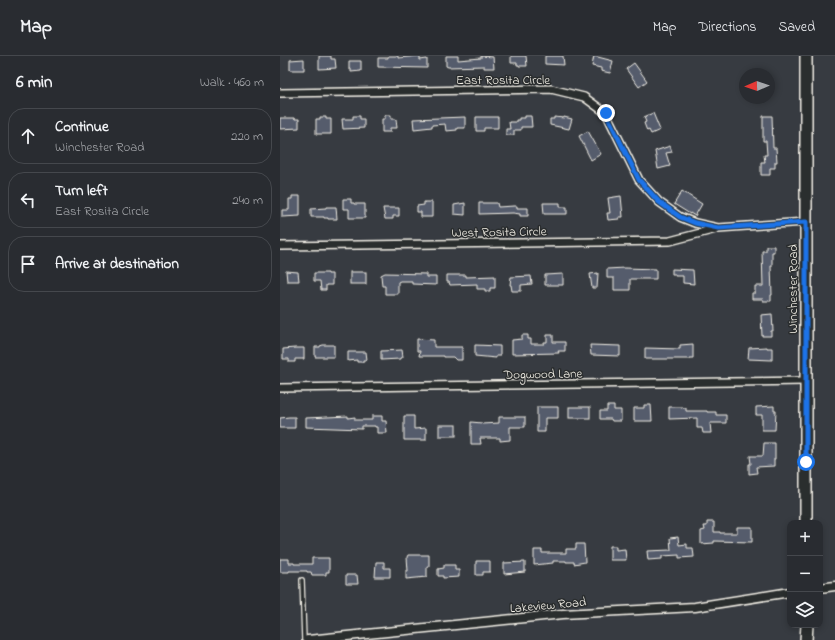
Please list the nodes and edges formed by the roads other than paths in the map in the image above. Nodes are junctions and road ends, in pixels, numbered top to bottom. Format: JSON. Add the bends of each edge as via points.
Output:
{"nodes":[{"id":1,"x":806,"y":56,"type":"edge"},
{"id":2,"x":280,"y":93,"type":"edge"},
{"id":3,"x":806,"y":222,"type":"junction"},
{"id":4,"x":718,"y":228,"type":"junction"},
{"id":5,"x":280,"y":246,"type":"edge"},
{"id":6,"x":805,"y":381,"type":"junction"},
{"id":7,"x":280,"y":388,"type":"edge"},
{"id":8,"x":806,"y":520,"type":"edge"},
{"id":9,"x":302,"y":580,"type":"dead end"},
{"id":10,"x":835,"y":586,"type":"edge"},
{"id":11,"x":823,"y":588,"type":"edge"},
{"id":12,"x":787,"y":592,"type":"edge"},
{"id":13,"x":807,"y":628,"type":"edge"},
{"id":14,"x":304,"y":640,"type":"edge"},
{"id":15,"x":308,"y":640,"type":"edge"},
{"id":16,"x":806,"y":640,"type":"edge"}],
"edges":[{"from":1,"to":3,"type":"main road","name":"Winchester Road"},
{"from":2,"to":4,"type":"street","name":"East Rosita Circle","via":[[551,89],[584,97],[606,113],[639,180],[659,202],[680,217]]},
{"from":3,"to":4,"type":"street","name":"East Rosita Circle"},
{"from":3,"to":6,"type":"main road","name":"Winchester Road"},
{"from":4,"to":5,"type":"street","name":"West Rosita Circle","via":[[670,241]]},
{"from":6,"to":7,"type":"street","name":"Dogwood Lane"},
{"from":6,"to":8,"type":"main road","name":"Winchester Road"},
{"from":9,"to":14,"type":"lane"},
{"from":10,"to":11,"type":"street"},
{"from":12,"to":15,"type":"street","name":"Lakeview Road","via":[[695,606],[563,614]]},
{"from":13,"to":16,"type":"main road"}]}
